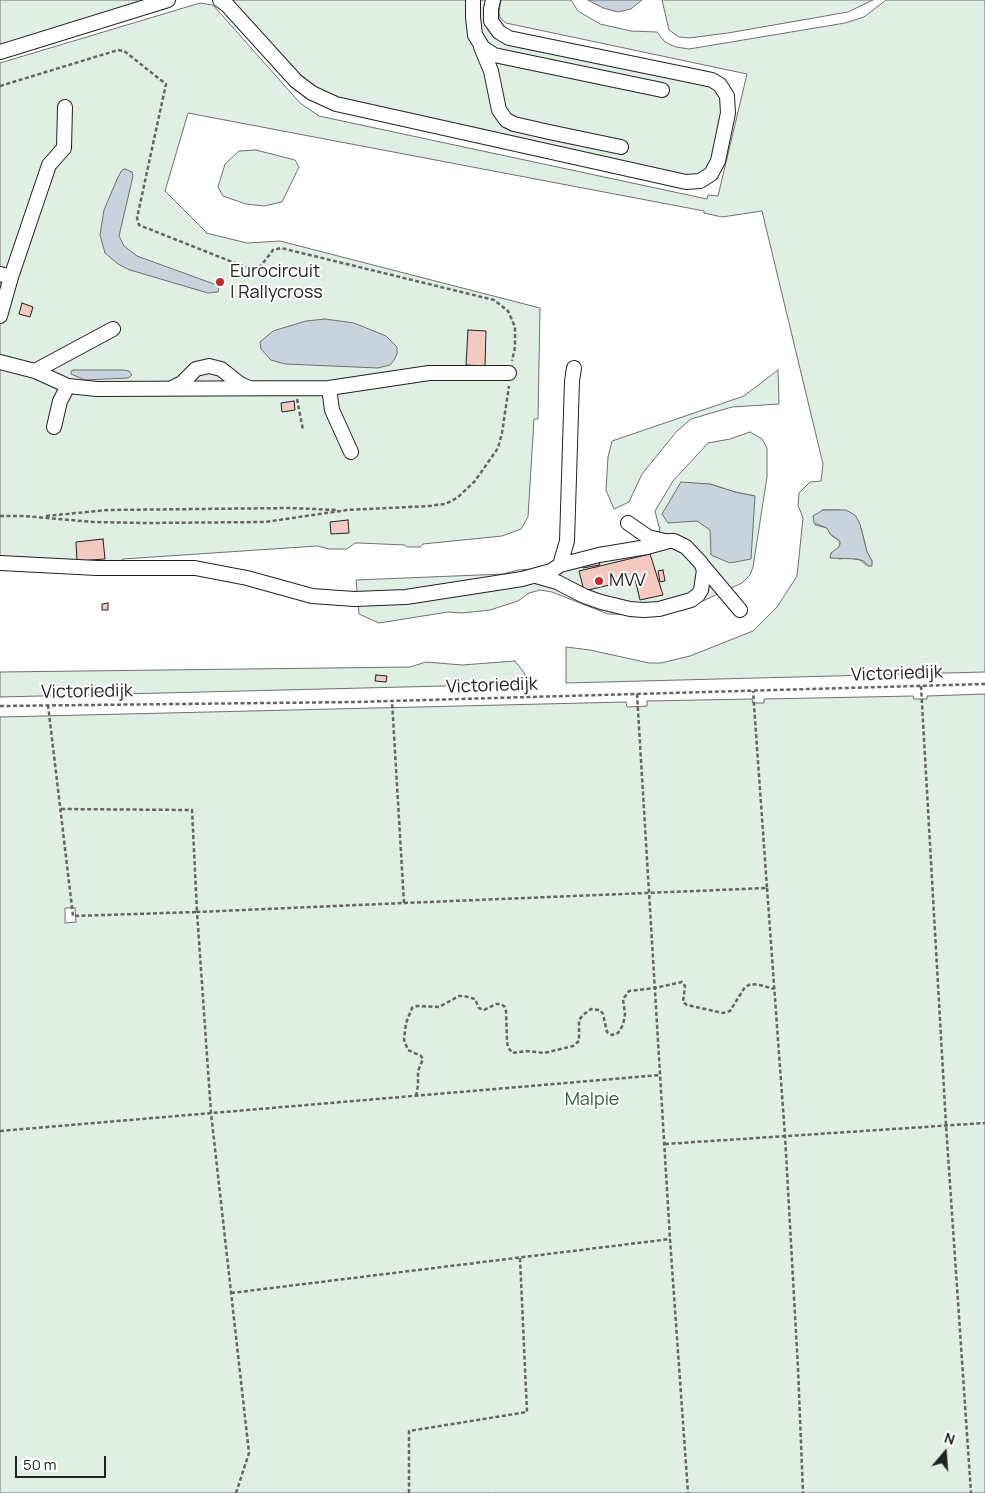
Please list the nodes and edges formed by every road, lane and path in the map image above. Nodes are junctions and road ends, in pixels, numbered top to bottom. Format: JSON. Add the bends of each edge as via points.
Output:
{"nodes":[{"id":1,"x":168,"y":0,"type":"edge"},
{"id":2,"x":220,"y":0,"type":"edge"},
{"id":3,"x":473,"y":0,"type":"edge"},
{"id":4,"x":493,"y":0,"type":"edge"},
{"id":5,"x":478,"y":42,"type":"junction"},
{"id":6,"x":0,"y":52,"type":"edge"},
{"id":7,"x":0,"y":86,"type":"edge"},
{"id":8,"x":662,"y":90,"type":"dead end"},
{"id":9,"x":65,"y":108,"type":"dead end"},
{"id":10,"x":621,"y":147,"type":"dead end"},
{"id":11,"x":5,"y":276,"type":"edge"},
{"id":12,"x":0,"y":316,"type":"edge"},
{"id":13,"x":113,"y":329,"type":"dead end"},
{"id":14,"x":0,"y":362,"type":"edge"},
{"id":15,"x":574,"y":368,"type":"dead end"},
{"id":16,"x":35,"y":371,"type":"junction"},
{"id":17,"x":510,"y":373,"type":"junction"},
{"id":18,"x":68,"y":386,"type":"junction"},
{"id":19,"x":171,"y":388,"type":"junction"},
{"id":20,"x":295,"y":388,"type":"junction"},
{"id":21,"x":329,"y":388,"type":"junction"},
{"id":22,"x":250,"y":389,"type":"junction"},
{"id":23,"x":332,"y":410,"type":"junction"},
{"id":24,"x":327,"y":426,"type":"dead end"},
{"id":25,"x":54,"y":427,"type":"dead end"},
{"id":26,"x":303,"y":430,"type":"dead end"},
{"id":27,"x":350,"y":452,"type":"dead end"},
{"id":28,"x":347,"y":510,"type":"junction"},
{"id":29,"x":0,"y":516,"type":"edge"},
{"id":30,"x":40,"y":517,"type":"junction"},
{"id":31,"x":628,"y":523,"type":"dead end"},
{"id":32,"x":665,"y":541,"type":"junction"},
{"id":33,"x":0,"y":563,"type":"edge"},
{"id":34,"x":560,"y":565,"type":"junction"},
{"id":35,"x":703,"y":566,"type":"junction"},
{"id":36,"x":535,"y":575,"type":"junction"},
{"id":37,"x":740,"y":610,"type":"dead end"},
{"id":38,"x":985,"y":684,"type":"edge"},
{"id":39,"x":921,"y":686,"type":"junction"},
{"id":40,"x":753,"y":691,"type":"junction"},
{"id":41,"x":637,"y":694,"type":"junction"},
{"id":42,"x":392,"y":701,"type":"junction"},
{"id":43,"x":48,"y":705,"type":"junction"},
{"id":44,"x":0,"y":706,"type":"edge"},
{"id":45,"x":60,"y":809,"type":"junction"},
{"id":46,"x":767,"y":888,"type":"junction"},
{"id":47,"x":649,"y":893,"type":"junction"},
{"id":48,"x":404,"y":903,"type":"junction"},
{"id":49,"x":197,"y":912,"type":"junction"},
{"id":50,"x":655,"y":988,"type":"junction"},
{"id":51,"x":774,"y":989,"type":"junction"},
{"id":52,"x":660,"y":1075,"type":"junction"},
{"id":53,"x":416,"y":1096,"type":"junction"},
{"id":54,"x":211,"y":1113,"type":"junction"},
{"id":55,"x":985,"y":1123,"type":"edge"},
{"id":56,"x":946,"y":1125,"type":"junction"},
{"id":57,"x":0,"y":1131,"type":"edge"},
{"id":58,"x":785,"y":1136,"type":"junction"},
{"id":59,"x":665,"y":1144,"type":"junction"},
{"id":60,"x":670,"y":1239,"type":"junction"},
{"id":61,"x":520,"y":1258,"type":"junction"},
{"id":62,"x":231,"y":1292,"type":"junction"},
{"id":63,"x":236,"y":1493,"type":"edge"},
{"id":64,"x":409,"y":1493,"type":"edge"},
{"id":65,"x":688,"y":1493,"type":"edge"},
{"id":66,"x":803,"y":1493,"type":"edge"},
{"id":67,"x":971,"y":1493,"type":"edge"}],
"edges":[{"from":1,"to":6,"type":"lane"},
{"from":2,"to":4,"type":"lane","via":[[296,81],[336,104],[686,182],[700,181],[711,174],[718,161],[728,114],[727,96],[720,85],[712,80],[509,38],[498,32],[491,21]]},
{"from":3,"to":5,"type":"lane"},
{"from":5,"to":8,"type":"lane","via":[[488,51],[506,58]]},
{"from":5,"to":10,"type":"lane","via":[[491,71],[501,114],[506,120]]},
{"from":7,"to":17,"type":"path","via":[[118,50],[124,51],[166,84],[137,218],[142,227],[245,267],[260,267],[273,250],[281,248],[494,300],[508,311],[515,326]]},
{"from":9,"to":11,"type":"lane","via":[[64,148],[49,165]]},
{"from":11,"to":12,"type":"lane"},
{"from":13,"to":16,"type":"lane"},
{"from":14,"to":16,"type":"lane"},
{"from":15,"to":34,"type":"lane","via":[[567,541]]},
{"from":16,"to":18,"type":"lane"},
{"from":17,"to":21,"type":"lane","via":[[429,373]]},
{"from":17,"to":28,"type":"path","via":[[498,448],[475,481],[457,498],[445,504],[428,506]]},
{"from":18,"to":19,"type":"lane"},
{"from":18,"to":25,"type":"lane","via":[[60,401]]},
{"from":19,"to":22,"type":"lane"},
{"from":19,"to":22,"type":"lane","via":[[182,383],[196,369],[209,366],[221,369]]},
{"from":20,"to":21,"type":"lane"},
{"from":20,"to":22,"type":"lane"},
{"from":20,"to":26,"type":"path"},
{"from":21,"to":23,"type":"lane"},
{"from":23,"to":24,"type":"lane"},
{"from":23,"to":27,"type":"lane"},
{"from":28,"to":30,"type":"path","via":[[108,510]]},
{"from":28,"to":30,"type":"path","via":[[255,522],[93,522]]},
{"from":29,"to":30,"type":"path"},
{"from":31,"to":32,"type":"lane","via":[[648,537]]},
{"from":32,"to":34,"type":"lane"},
{"from":32,"to":35,"type":"lane","via":[[681,544]]},
{"from":33,"to":36,"type":"lane","via":[[97,568],[195,568],[312,596],[354,599],[406,597]]},
{"from":34,"to":36,"type":"lane"},
{"from":35,"to":36,"type":"lane","via":[[698,595],[659,609],[630,609],[601,602]]},
{"from":35,"to":37,"type":"lane"},
{"from":38,"to":39,"type":"path","name":"Victoriedijk"},
{"from":39,"to":40,"type":"path","name":"Victoriedijk"},
{"from":39,"to":56,"type":"path"},
{"from":40,"to":41,"type":"path","name":"Victoriedijk"},
{"from":40,"to":46,"type":"path"},
{"from":41,"to":42,"type":"path","name":"Victoriedijk"},
{"from":41,"to":47,"type":"path"},
{"from":42,"to":43,"type":"path","name":"Victoriedijk"},
{"from":42,"to":48,"type":"path"},
{"from":43,"to":44,"type":"path","name":"Victoriedijk"},
{"from":43,"to":45,"type":"path"},
{"from":45,"to":49,"type":"path","via":[[73,916]]},
{"from":45,"to":49,"type":"path","via":[[192,810]]},
{"from":46,"to":47,"type":"path"},
{"from":46,"to":51,"type":"path"},
{"from":47,"to":48,"type":"path"},
{"from":47,"to":50,"type":"path"},
{"from":48,"to":49,"type":"path"},
{"from":49,"to":54,"type":"path"},
{"from":50,"to":51,"type":"path","via":[[682,982],[687,1005],[724,1013],[730,1011],[745,987],[751,984]]},
{"from":50,"to":52,"type":"path"},
{"from":50,"to":53,"type":"path","via":[[629,991],[625,995],[623,1025],[618,1033],[612,1035],[607,1032],[603,1014],[600,1010],[591,1009],[579,1020],[579,1041],[573,1046],[544,1053],[527,1051],[512,1054],[507,1042],[506,1011],[500,1004],[484,1010],[479,1008],[475,999],[459,996],[439,1007],[412,1008],[404,1040],[408,1050],[423,1059],[418,1071]]},
{"from":51,"to":58,"type":"path"},
{"from":52,"to":53,"type":"path"},
{"from":52,"to":59,"type":"path"},
{"from":53,"to":54,"type":"path"},
{"from":54,"to":57,"type":"path"},
{"from":54,"to":62,"type":"path"},
{"from":55,"to":56,"type":"path"},
{"from":56,"to":58,"type":"path"},
{"from":56,"to":67,"type":"path"},
{"from":58,"to":59,"type":"path"},
{"from":58,"to":66,"type":"path"},
{"from":59,"to":60,"type":"path"},
{"from":60,"to":61,"type":"path"},
{"from":60,"to":65,"type":"path"},
{"from":61,"to":62,"type":"path"},
{"from":61,"to":64,"type":"path","via":[[527,1412],[409,1431]]},
{"from":62,"to":63,"type":"path","via":[[249,1453]]}]}
